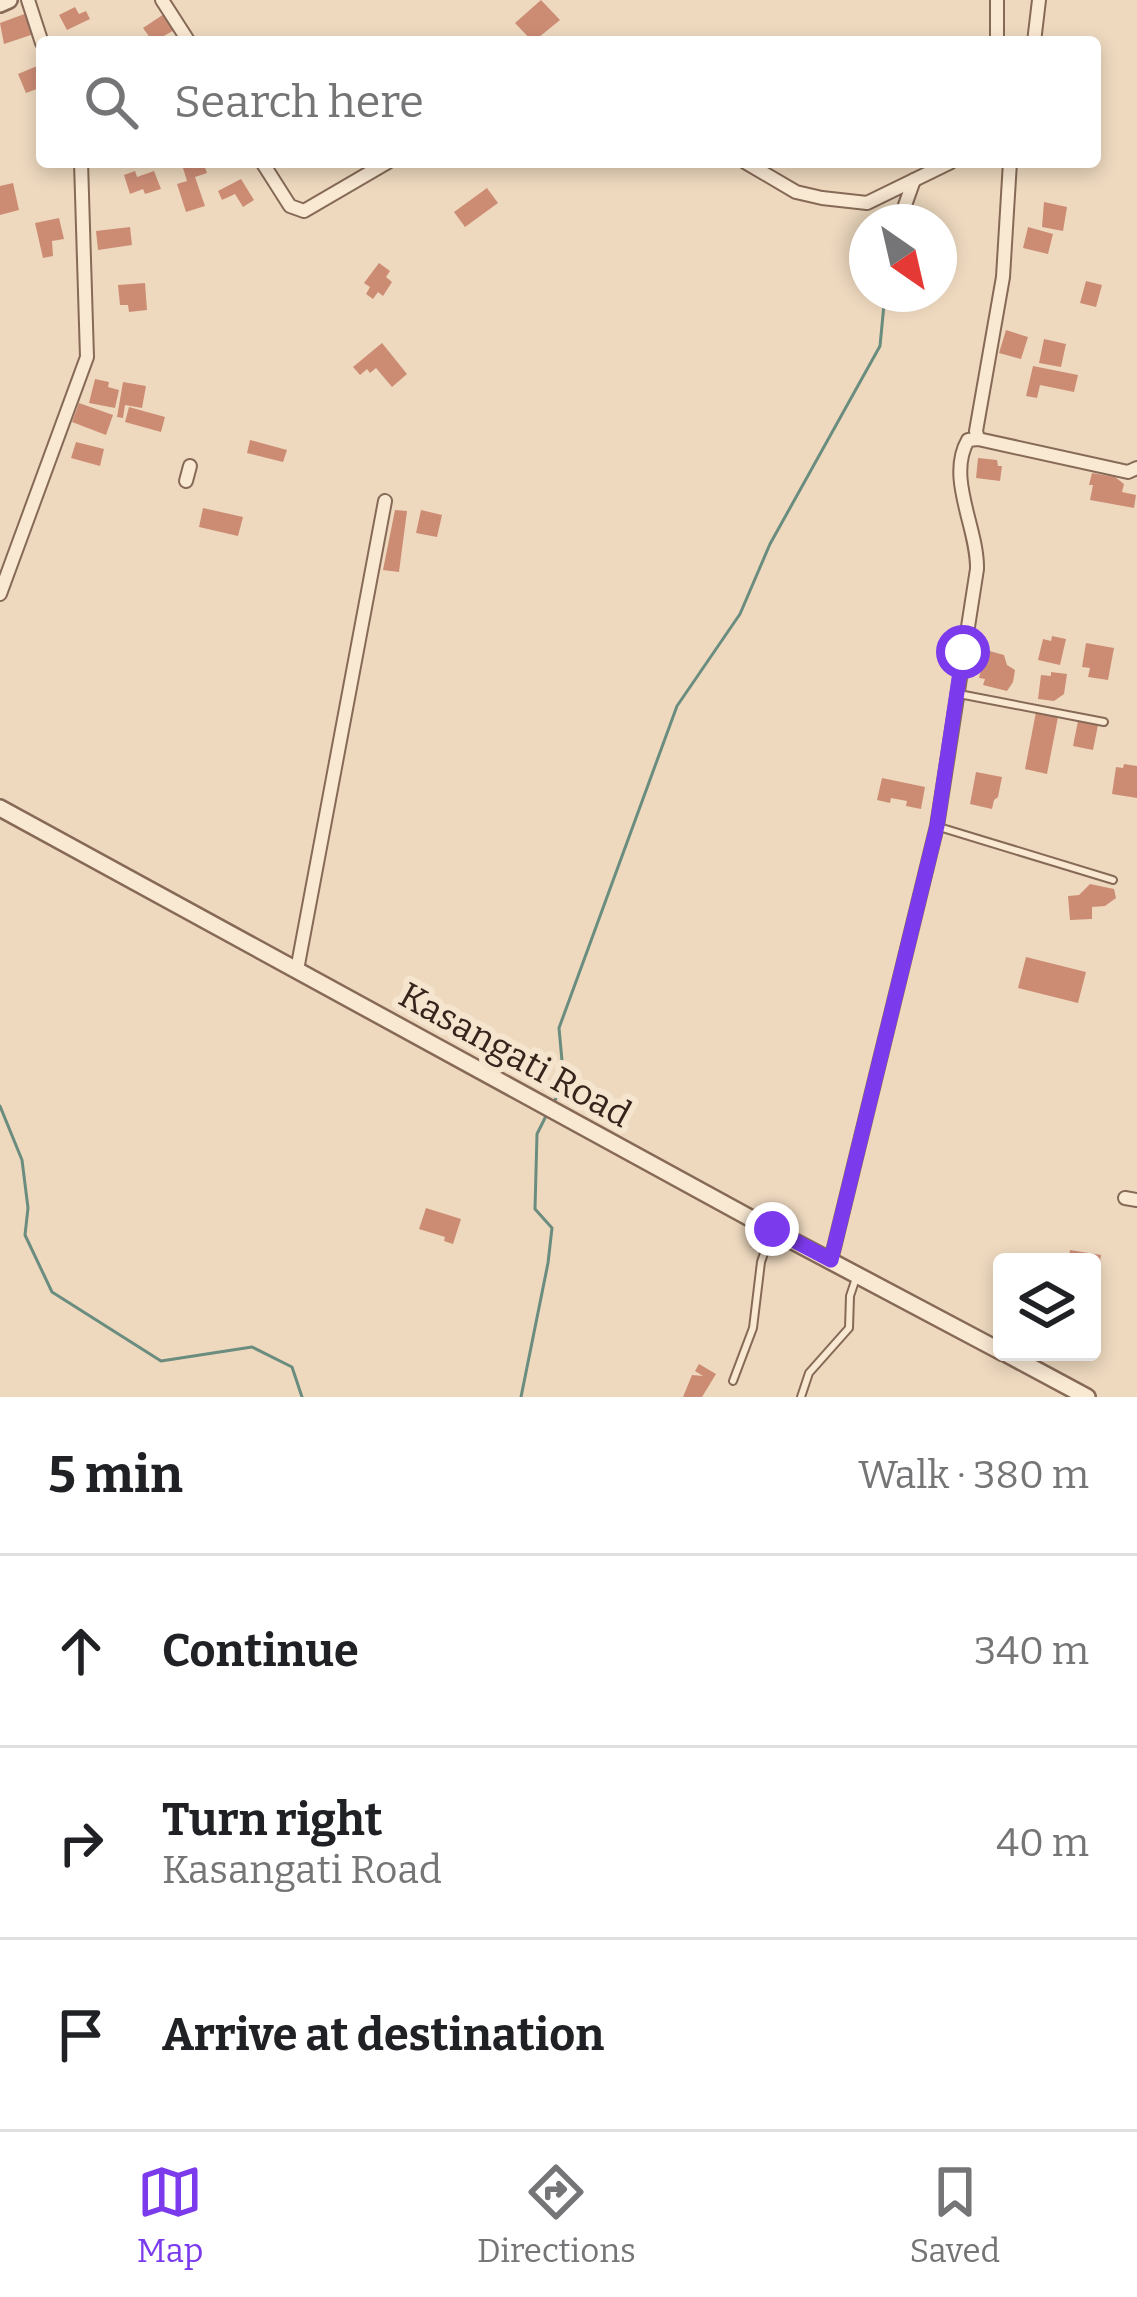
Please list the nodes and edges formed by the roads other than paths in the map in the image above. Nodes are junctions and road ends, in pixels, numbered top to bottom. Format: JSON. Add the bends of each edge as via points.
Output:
{"nodes":[{"id":1,"x":9,"y":0,"type":"edge"},
{"id":2,"x":28,"y":0,"type":"edge"},
{"id":3,"x":162,"y":0,"type":"edge"},
{"id":4,"x":997,"y":0,"type":"edge"},
{"id":5,"x":1039,"y":0,"type":"edge"},
{"id":6,"x":0,"y":4,"type":"edge"},
{"id":7,"x":40,"y":36,"type":"edge"},
{"id":8,"x":185,"y":36,"type":"edge"},
{"id":9,"x":997,"y":36,"type":"edge"},
{"id":10,"x":1035,"y":36,"type":"edge"},
{"id":11,"x":81,"y":168,"type":"edge"},
{"id":12,"x":266,"y":168,"type":"edge"},
{"id":13,"x":378,"y":168,"type":"edge"},
{"id":14,"x":755,"y":168,"type":"edge"},
{"id":15,"x":939,"y":168,"type":"edge"},
{"id":16,"x":1010,"y":168,"type":"edge"},
{"id":17,"x":914,"y":180,"type":"junction"},
{"id":18,"x":905,"y":204,"type":"edge"},
{"id":19,"x":978,"y":439,"type":"junction"},
{"id":20,"x":190,"y":466,"type":"dead end"},
{"id":21,"x":1137,"y":468,"type":"edge"},
{"id":22,"x":186,"y":481,"type":"dead end"},
{"id":23,"x":386,"y":501,"type":"dead end"},
{"id":24,"x":0,"y":594,"type":"edge"},
{"id":25,"x":956,"y":693,"type":"junction"},
{"id":26,"x":1104,"y":722,"type":"dead end"},
{"id":27,"x":0,"y":808,"type":"edge"},
{"id":28,"x":937,"y":826,"type":"junction"},
{"id":29,"x":1113,"y":880,"type":"dead end"},
{"id":30,"x":297,"y":970,"type":"junction"},
{"id":31,"x":772,"y":1229,"type":"junction"},
{"id":32,"x":831,"y":1260,"type":"junction"},
{"id":33,"x":857,"y":1274,"type":"junction"},
{"id":34,"x":993,"y":1347,"type":"edge"},
{"id":35,"x":1019,"y":1361,"type":"edge"},
{"id":36,"x":733,"y":1381,"type":"dead end"},
{"id":37,"x":801,"y":1397,"type":"edge"},
{"id":38,"x":1088,"y":1397,"type":"edge"}],
"edges":[{"from":1,"to":6,"type":"street"},
{"from":2,"to":7,"type":"street"},
{"from":3,"to":8,"type":"street"},
{"from":4,"to":9,"type":"street"},
{"from":5,"to":10,"type":"street"},
{"from":11,"to":24,"type":"street","via":[[87,357]]},
{"from":12,"to":13,"type":"street","via":[[300,211]]},
{"from":14,"to":17,"type":"street","via":[[796,192],[867,203]]},
{"from":15,"to":17,"type":"street"},
{"from":16,"to":19,"type":"street","via":[[1003,277]]},
{"from":17,"to":18,"type":"street"},
{"from":19,"to":21,"type":"street"},
{"from":19,"to":25,"type":"street","via":[[963,447],[961,490],[977,562]]},
{"from":20,"to":22,"type":"street"},
{"from":23,"to":30,"type":"street"},
{"from":25,"to":26,"type":"lane"},
{"from":25,"to":28,"type":"street"},
{"from":27,"to":30,"type":"street","name":"Kasangati Road"},
{"from":28,"to":29,"type":"lane"},
{"from":28,"to":32,"type":"street"},
{"from":30,"to":31,"type":"street","name":"Kasangati Road"},
{"from":31,"to":32,"type":"street","name":"Kasangati Road"},
{"from":31,"to":36,"type":"lane","via":[[753,1328]]},
{"from":32,"to":33,"type":"street","name":"Kasangati Road"},
{"from":33,"to":34,"type":"street","name":"Kasangati Road"},
{"from":33,"to":37,"type":"lane","via":[[849,1328],[808,1372]]},
{"from":35,"to":38,"type":"street","name":"Kasangati Road"}]}
